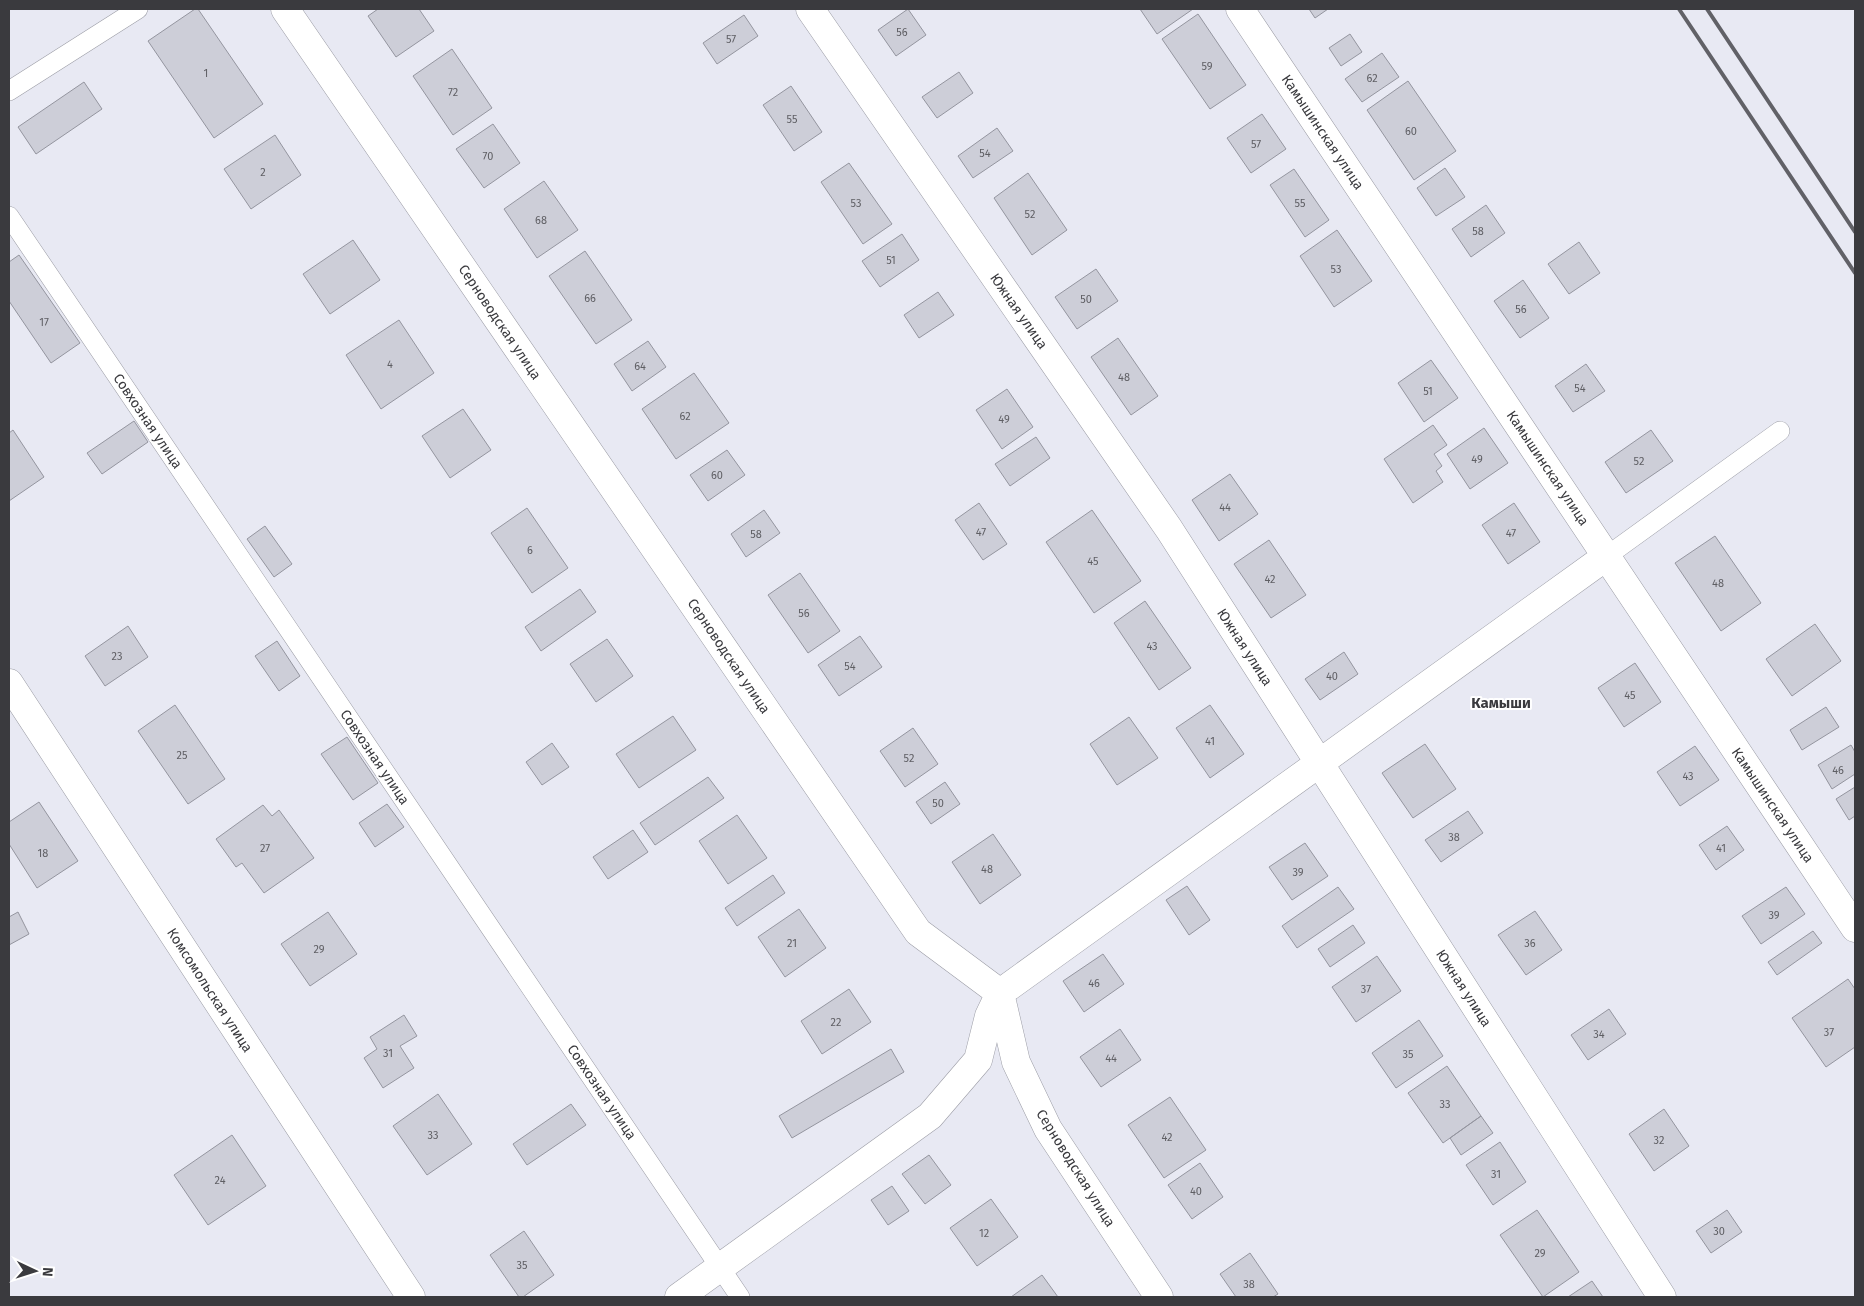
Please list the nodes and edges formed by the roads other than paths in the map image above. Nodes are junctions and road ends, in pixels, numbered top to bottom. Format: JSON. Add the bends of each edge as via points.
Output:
{"nodes":[{"id":1,"x":138,"y":9,"type":"edge"},
{"id":2,"x":285,"y":9,"type":"edge"},
{"id":3,"x":810,"y":9,"type":"edge"},
{"id":4,"x":1240,"y":9,"type":"edge"},
{"id":5,"x":9,"y":91,"type":"edge"},
{"id":6,"x":9,"y":216,"type":"edge"},
{"id":7,"x":1780,"y":431,"type":"dead end"},
{"id":8,"x":1607,"y":556,"type":"junction"},
{"id":9,"x":9,"y":683,"type":"edge"},
{"id":10,"x":1319,"y":763,"type":"junction"},
{"id":11,"x":1855,"y":928,"type":"edge"},
{"id":12,"x":1000,"y":993,"type":"junction"},
{"id":13,"x":720,"y":1267,"type":"junction"},
{"id":14,"x":411,"y":1297,"type":"edge"},
{"id":15,"x":679,"y":1297,"type":"edge"},
{"id":16,"x":740,"y":1297,"type":"edge"},
{"id":17,"x":1160,"y":1297,"type":"edge"},
{"id":18,"x":1662,"y":1297,"type":"edge"}],
"edges":[{"from":1,"to":5,"type":"lane"},
{"from":2,"to":12,"type":"street","name":"Серноводская улица","via":[[918,932]]},
{"from":3,"to":10,"type":"street","name":"Южная улица","via":[[1169,529]]},
{"from":4,"to":8,"type":"street","name":"Камышинская улица"},
{"from":6,"to":13,"type":"lane","name":"Совхозная улица"},
{"from":7,"to":8,"type":"lane"},
{"from":8,"to":10,"type":"street"},
{"from":8,"to":11,"type":"street","name":"Камышинская улица"},
{"from":9,"to":14,"type":"street","name":"Комсомольская улица"},
{"from":10,"to":12,"type":"street"},
{"from":10,"to":18,"type":"street","name":"Южная улица"},
{"from":12,"to":13,"type":"street","via":[[989,1016],[978,1060],[930,1116]]},
{"from":12,"to":17,"type":"street","name":"Серноводская улица","via":[[1016,1062],[1048,1129]]},
{"from":13,"to":15,"type":"street"},
{"from":13,"to":16,"type":"lane","name":"Совхозная улица"}]}
